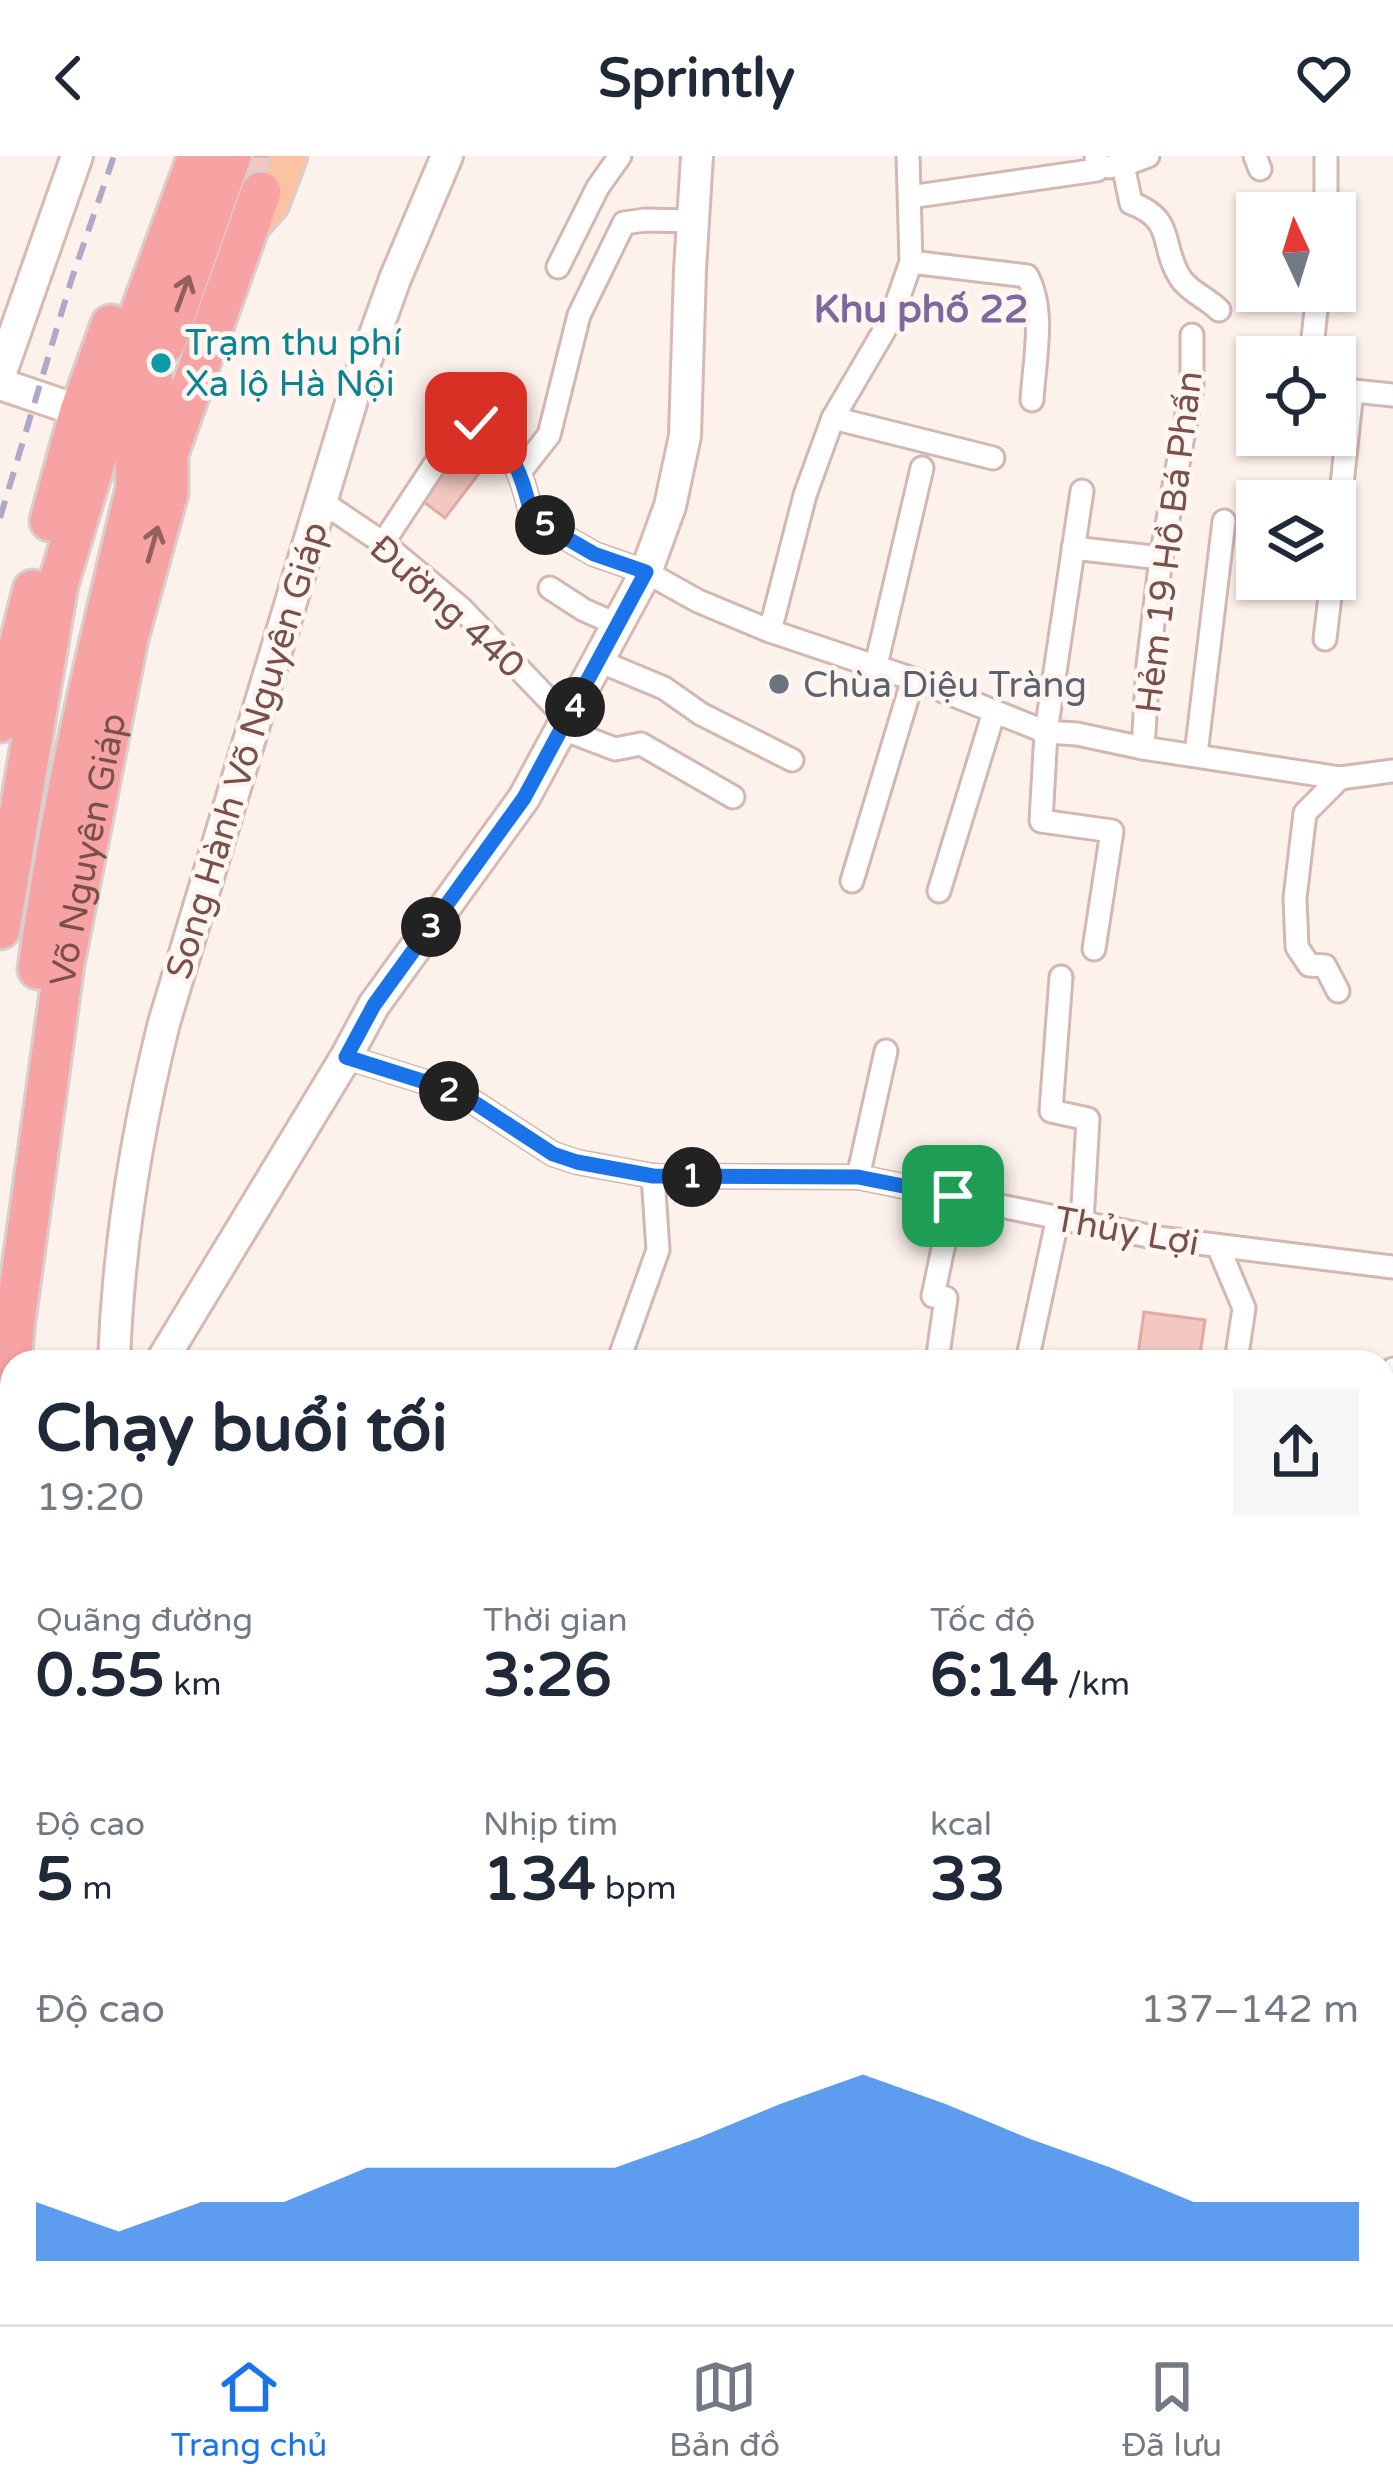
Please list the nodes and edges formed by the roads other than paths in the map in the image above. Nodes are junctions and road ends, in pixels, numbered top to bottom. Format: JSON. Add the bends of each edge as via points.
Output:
{"nodes":[{"id":1,"x":77,"y":156,"type":"edge"},
{"id":2,"x":171,"y":156,"type":"edge"},
{"id":3,"x":198,"y":156,"type":"edge"},
{"id":4,"x":231,"y":156,"type":"edge"},
{"id":5,"x":290,"y":156,"type":"edge"},
{"id":6,"x":448,"y":156,"type":"edge"},
{"id":7,"x":620,"y":156,"type":"edge"},
{"id":8,"x":697,"y":156,"type":"edge"},
{"id":9,"x":908,"y":156,"type":"edge"},
{"id":10,"x":1148,"y":156,"type":"edge"},
{"id":11,"x":1326,"y":156,"type":"edge"},
{"id":12,"x":1096,"y":163,"type":"edge"},
{"id":13,"x":1123,"y":165,"type":"junction"},
{"id":14,"x":262,"y":192,"type":"dead end"},
{"id":15,"x":1326,"y":192,"type":"edge"},
{"id":16,"x":910,"y":196,"type":"junction"},
{"id":17,"x":692,"y":220,"type":"junction"},
{"id":18,"x":247,"y":232,"type":"junction"},
{"id":19,"x":911,"y":262,"type":"junction"},
{"id":20,"x":558,"y":267,"type":"dead end"},
{"id":21,"x":1219,"y":310,"type":"dead end"},
{"id":22,"x":1192,"y":335,"type":"dead end"},
{"id":23,"x":0,"y":374,"type":"edge"},
{"id":24,"x":0,"y":384,"type":"edge"},
{"id":25,"x":1356,"y":391,"type":"edge"},
{"id":26,"x":1393,"y":395,"type":"edge"},
{"id":27,"x":1032,"y":400,"type":"dead end"},
{"id":28,"x":80,"y":411,"type":"junction"},
{"id":29,"x":833,"y":418,"type":"junction"},
{"id":30,"x":168,"y":454,"type":"junction"},
{"id":31,"x":993,"y":458,"type":"dead end"},
{"id":32,"x":922,"y":468,"type":"dead end"},
{"id":33,"x":520,"y":472,"type":"junction"},
{"id":34,"x":136,"y":488,"type":"junction"},
{"id":35,"x":1082,"y":491,"type":"dead end"},
{"id":36,"x":321,"y":501,"type":"junction"},
{"id":37,"x":1224,"y":521,"type":"dead end"},
{"id":38,"x":45,"y":539,"type":"junction"},
{"id":39,"x":383,"y":543,"type":"junction"},
{"id":40,"x":1073,"y":548,"type":"junction"},
{"id":41,"x":1161,"y":558,"type":"junction"},
{"id":42,"x":646,"y":572,"type":"junction"},
{"id":43,"x":58,"y":584,"type":"junction"},
{"id":44,"x":550,"y":589,"type":"dead end"},
{"id":45,"x":1330,"y":600,"type":"edge"},
{"id":46,"x":618,"y":625,"type":"junction"},
{"id":47,"x":770,"y":631,"type":"junction"},
{"id":48,"x":1325,"y":639,"type":"dead end"},
{"id":49,"x":599,"y":661,"type":"junction"},
{"id":50,"x":876,"y":665,"type":"junction"},
{"id":51,"x":913,"y":679,"type":"junction"},
{"id":52,"x":17,"y":681,"type":"edge"},
{"id":53,"x":994,"y":712,"type":"junction"},
{"id":54,"x":0,"y":722,"type":"edge"},
{"id":55,"x":565,"y":725,"type":"junction"},
{"id":56,"x":1046,"y":732,"type":"junction"},
{"id":57,"x":0,"y":737,"type":"edge"},
{"id":58,"x":1143,"y":748,"type":"junction"},
{"id":59,"x":1196,"y":754,"type":"junction"},
{"id":60,"x":792,"y":760,"type":"dead end"},
{"id":61,"x":1393,"y":771,"type":"edge"},
{"id":62,"x":1340,"y":778,"type":"junction"},
{"id":63,"x":733,"y":797,"type":"dead end"},
{"id":64,"x":852,"y":881,"type":"dead end"},
{"id":65,"x":939,"y":891,"type":"dead end"},
{"id":66,"x":0,"y":929,"type":"edge"},
{"id":67,"x":1094,"y":949,"type":"dead end"},
{"id":68,"x":1061,"y":977,"type":"dead end"},
{"id":69,"x":1337,"y":991,"type":"dead end"},
{"id":70,"x":886,"y":1051,"type":"dead end"},
{"id":71,"x":346,"y":1057,"type":"junction"},
{"id":72,"x":653,"y":1176,"type":"junction"},
{"id":73,"x":858,"y":1177,"type":"junction"},
{"id":74,"x":953,"y":1196,"type":"junction"},
{"id":75,"x":1058,"y":1217,"type":"junction"},
{"id":76,"x":1082,"y":1222,"type":"junction"},
{"id":77,"x":1218,"y":1246,"type":"junction"},
{"id":78,"x":1393,"y":1267,"type":"edge"},
{"id":79,"x":0,"y":1289,"type":"edge"},
{"id":80,"x":12,"y":1350,"type":"edge"},
{"id":81,"x":115,"y":1350,"type":"edge"},
{"id":82,"x":168,"y":1350,"type":"edge"},
{"id":83,"x":622,"y":1350,"type":"edge"},
{"id":84,"x":939,"y":1350,"type":"edge"},
{"id":85,"x":1029,"y":1350,"type":"edge"},
{"id":86,"x":1239,"y":1350,"type":"edge"}],
"edges":[{"from":1,"to":23,"type":"main road"},
{"from":2,"to":28,"type":"highway","name":"Võ Nguyên Giáp"},
{"from":3,"to":43,"type":"highway","name":"Võ Nguyên Giáp"},
{"from":34,"to":4,"type":"highway","name":"Võ Nguyên Giáp","one_way":true,"via":[[135,444]]},
{"from":5,"to":18,"type":"main road","name":"Võ Nguyên Giáp","via":[[272,204]]},
{"from":6,"to":36,"type":"main road","name":"Song Hành Võ Nguyên Giáp","via":[[382,316]]},
{"from":7,"to":20,"type":"street"},
{"from":8,"to":17,"type":"main road"},
{"from":9,"to":16,"type":"street"},
{"from":10,"to":13,"type":"street"},
{"from":11,"to":15,"type":"street"},
{"from":12,"to":13,"type":"street"},
{"from":12,"to":16,"type":"street"},
{"from":13,"to":21,"type":"street","via":[[1131,203],[1154,213],[1180,278]]},
{"from":14,"to":18,"type":"highway","name":"Võ Nguyên Giáp"},
{"from":16,"to":19,"type":"street"},
{"from":17,"to":33,"type":"street","via":[[624,223],[579,315],[549,435]]},
{"from":17,"to":42,"type":"main road","via":[[685,436]]},
{"from":18,"to":30,"type":"highway","name":"Võ Nguyên Giáp"},
{"from":19,"to":27,"type":"street","via":[[1030,279]]},
{"from":19,"to":29,"type":"street","via":[[891,319]]},
{"from":22,"to":41,"type":"street","name":"Hẻm 19 Hồ Bá Phấn","via":[[1192,386]]},
{"from":24,"to":28,"type":"main road"},
{"from":25,"to":26,"type":"street"},
{"from":28,"to":38,"type":"highway","name":"Võ Nguyên Giáp"},
{"from":29,"to":31,"type":"street"},
{"from":29,"to":47,"type":"street"},
{"from":30,"to":34,"type":"highway"},
{"from":80,"to":30,"type":"highway","name":"Võ Nguyên Giáp","one_way":true,"via":[[64,964],[128,638],[168,493]]},
{"from":32,"to":50,"type":"street"},
{"from":33,"to":39,"type":"street","via":[[476,423],[437,461]]},
{"from":33,"to":42,"type":"street","via":[[532,518]]},
{"from":34,"to":79,"type":"highway","name":"Võ Nguyên Giáp","via":[[45,916]]},
{"from":35,"to":40,"type":"street"},
{"from":36,"to":39,"type":"street","name":"Đường 440"},
{"from":36,"to":81,"type":"main road","name":"Song Hành Võ Nguyên Giáp","via":[[149,1083],[127,1202]]},
{"from":37,"to":59,"type":"street"},
{"from":38,"to":43,"type":"highway"},
{"from":38,"to":52,"type":"highway","name":"Võ Nguyên Giáp"},
{"from":39,"to":55,"type":"street","name":"Đường 440","via":[[461,608]]},
{"from":40,"to":41,"type":"street"},
{"from":40,"to":56,"type":"street"},
{"from":41,"to":58,"type":"street","name":"Hẻm 19 Hồ Bá Phấn"},
{"from":42,"to":46,"type":"main road"},
{"from":42,"to":47,"type":"street"},
{"from":43,"to":52,"type":"highway","name":"Võ Nguyên Giáp"},
{"from":44,"to":46,"type":"street"},
{"from":45,"to":48,"type":"street"},
{"from":46,"to":49,"type":"main road"},
{"from":47,"to":50,"type":"street"},
{"from":49,"to":55,"type":"main road"},
{"from":49,"to":60,"type":"street"},
{"from":50,"to":51,"type":"street"},
{"from":51,"to":53,"type":"street"},
{"from":51,"to":64,"type":"street"},
{"from":52,"to":54,"type":"highway","name":"Võ Nguyên Giáp"},
{"from":52,"to":57,"type":"highway"},
{"from":52,"to":66,"type":"highway","name":"Võ Nguyên Giáp"},
{"from":53,"to":56,"type":"street"},
{"from":53,"to":65,"type":"street"},
{"from":55,"to":63,"type":"street","via":[[615,749],[641,744]]},
{"from":55,"to":71,"type":"main road"},
{"from":56,"to":58,"type":"street"},
{"from":56,"to":67,"type":"street","via":[[1041,821],[1112,831]]},
{"from":58,"to":59,"type":"street"},
{"from":59,"to":62,"type":"street"},
{"from":61,"to":62,"type":"street"},
{"from":62,"to":69,"type":"street","via":[[1305,813],[1294,898],[1297,947],[1309,965],[1325,967]]},
{"from":68,"to":76,"type":"street","via":[[1051,1111],[1088,1119]]},
{"from":70,"to":73,"type":"street"},
{"from":71,"to":72,"type":"street","name":"Thủy Lợi","via":[[458,1095],[553,1154]]},
{"from":71,"to":82,"type":"main road"},
{"from":72,"to":73,"type":"street","name":"Thủy Lợi"},
{"from":72,"to":83,"type":"street","via":[[658,1250]]},
{"from":73,"to":74,"type":"street","name":"Thủy Lợi"},
{"from":74,"to":75,"type":"street","name":"Thủy Lợi"},
{"from":74,"to":84,"type":"street","via":[[933,1296],[946,1298]]},
{"from":75,"to":76,"type":"street","name":"Thủy Lợi"},
{"from":75,"to":85,"type":"street"},
{"from":76,"to":77,"type":"street","name":"Thủy Lợi"},
{"from":77,"to":78,"type":"street","name":"Thủy Lợi"},
{"from":77,"to":86,"type":"street","via":[[1244,1309]]}]}
